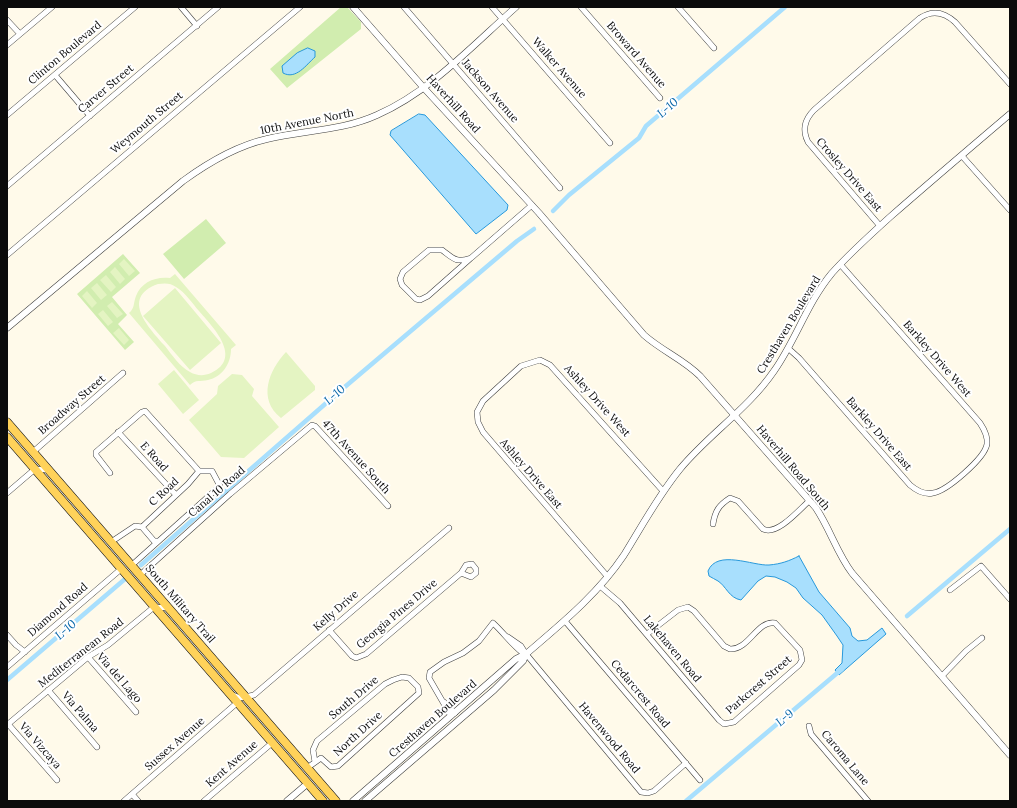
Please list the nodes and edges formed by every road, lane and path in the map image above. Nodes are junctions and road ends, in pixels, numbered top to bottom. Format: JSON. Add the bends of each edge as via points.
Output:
{"nodes":[{"id":1,"x":52,"y":7,"type":"edge"},
{"id":2,"x":135,"y":7,"type":"edge"},
{"id":3,"x":181,"y":7,"type":"edge"},
{"id":4,"x":218,"y":7,"type":"edge"},
{"id":5,"x":300,"y":7,"type":"edge"},
{"id":6,"x":353,"y":7,"type":"edge"},
{"id":7,"x":404,"y":7,"type":"edge"},
{"id":8,"x":492,"y":7,"type":"edge"},
{"id":9,"x":516,"y":7,"type":"edge"},
{"id":10,"x":581,"y":7,"type":"edge"},
{"id":11,"x":678,"y":7,"type":"edge"},
{"id":12,"x":502,"y":18,"type":"junction"},
{"id":13,"x":7,"y":20,"type":"edge"},
{"id":14,"x":197,"y":26,"type":"junction"},
{"id":15,"x":20,"y":34,"type":"junction"},
{"id":16,"x":7,"y":45,"type":"edge"},
{"id":17,"x":714,"y":48,"type":"dead end"},
{"id":18,"x":452,"y":63,"type":"junction"},
{"id":19,"x":55,"y":75,"type":"junction"},
{"id":20,"x":1010,"y":84,"type":"edge"},
{"id":21,"x":423,"y":87,"type":"junction"},
{"id":22,"x":660,"y":98,"type":"dead end"},
{"id":23,"x":1010,"y":114,"type":"edge"},
{"id":24,"x":7,"y":115,"type":"edge"},
{"id":25,"x":90,"y":116,"type":"junction"},
{"id":26,"x":610,"y":143,"type":"dead end"},
{"id":27,"x":962,"y":156,"type":"junction"},
{"id":28,"x":7,"y":186,"type":"edge"},
{"id":29,"x":560,"y":188,"type":"dead end"},
{"id":30,"x":532,"y":205,"type":"junction"},
{"id":31,"x":1010,"y":210,"type":"edge"},
{"id":32,"x":539,"y":213,"type":"joint"},
{"id":33,"x":880,"y":226,"type":"junction"},
{"id":34,"x":7,"y":255,"type":"edge"},
{"id":35,"x":471,"y":258,"type":"junction"},
{"id":36,"x":840,"y":264,"type":"junction"},
{"id":37,"x":7,"y":328,"type":"edge"},
{"id":38,"x":789,"y":349,"type":"junction"},
{"id":39,"x":123,"y":373,"type":"dead end"},
{"id":40,"x":505,"y":380,"type":"joint"},
{"id":41,"x":735,"y":415,"type":"junction"},
{"id":42,"x":7,"y":422,"type":"edge"},
{"id":43,"x":309,"y":426,"type":"joint"},
{"id":44,"x":118,"y":432,"type":"junction"},
{"id":45,"x":7,"y":437,"type":"edge"},
{"id":46,"x":33,"y":452,"type":"junction"},
{"id":47,"x":35,"y":469,"type":"junction"},
{"id":48,"x":49,"y":470,"type":"junction"},
{"id":49,"x":199,"y":471,"type":"junction"},
{"id":50,"x":965,"y":471,"type":"joint"},
{"id":51,"x":110,"y":473,"type":"dead end"},
{"id":52,"x":663,"y":491,"type":"junction"},
{"id":53,"x":7,"y":493,"type":"edge"},
{"id":54,"x":176,"y":495,"type":"junction"},
{"id":55,"x":809,"y":500,"type":"junction"},
{"id":56,"x":388,"y":506,"type":"dead end"},
{"id":57,"x":713,"y":524,"type":"dead end"},
{"id":58,"x":142,"y":527,"type":"junction"},
{"id":59,"x":449,"y":528,"type":"dead end"},
{"id":60,"x":157,"y":541,"type":"junction"},
{"id":61,"x":111,"y":542,"type":"junction"},
{"id":62,"x":108,"y":554,"type":"junction"},
{"id":63,"x":132,"y":565,"type":"junction"},
{"id":64,"x":121,"y":568,"type":"junction"},
{"id":65,"x":461,"y":573,"type":"dead end"},
{"id":66,"x":140,"y":575,"type":"junction"},
{"id":67,"x":608,"y":576,"type":"junction"},
{"id":68,"x":600,"y":586,"type":"junction"},
{"id":69,"x":950,"y":590,"type":"dead end"},
{"id":70,"x":155,"y":592,"type":"junction"},
{"id":71,"x":1010,"y":599,"type":"edge"},
{"id":72,"x":154,"y":607,"type":"junction"},
{"id":73,"x":170,"y":609,"type":"junction"},
{"id":74,"x":565,"y":620,"type":"junction"},
{"id":75,"x":329,"y":630,"type":"junction"},
{"id":76,"x":647,"y":634,"type":"junction"},
{"id":77,"x":7,"y":635,"type":"edge"},
{"id":78,"x":982,"y":638,"type":"dead end"},
{"id":79,"x":25,"y":652,"type":"junction"},
{"id":80,"x":526,"y":654,"type":"junction"},
{"id":81,"x":88,"y":657,"type":"junction"},
{"id":82,"x":7,"y":667,"type":"edge"},
{"id":83,"x":942,"y":676,"type":"junction"},
{"id":84,"x":48,"y":690,"type":"junction"},
{"id":85,"x":419,"y":692,"type":"joint"},
{"id":86,"x":232,"y":695,"type":"junction"},
{"id":87,"x":246,"y":697,"type":"junction"},
{"id":88,"x":238,"y":702,"type":"junction"},
{"id":89,"x":136,"y":712,"type":"dead end"},
{"id":90,"x":249,"y":715,"type":"junction"},
{"id":91,"x":262,"y":715,"type":"junction"},
{"id":92,"x":453,"y":715,"type":"junction"},
{"id":93,"x":728,"y":724,"type":"joint"},
{"id":94,"x":8,"y":725,"type":"edge"},
{"id":95,"x":809,"y":726,"type":"dead end"},
{"id":96,"x":272,"y":743,"type":"junction"},
{"id":97,"x":97,"y":747,"type":"dead end"},
{"id":98,"x":1010,"y":755,"type":"edge"},
{"id":99,"x":315,"y":762,"type":"junction"},
{"id":100,"x":686,"y":763,"type":"junction"},
{"id":101,"x":307,"y":768,"type":"junction"},
{"id":102,"x":57,"y":780,"type":"dead end"},
{"id":103,"x":700,"y":780,"type":"dead end"},
{"id":104,"x":307,"y":784,"type":"junction"},
{"id":105,"x":132,"y":794,"type":"junction"},
{"id":106,"x":124,"y":801,"type":"edge"},
{"id":107,"x":138,"y":801,"type":"edge"},
{"id":108,"x":204,"y":801,"type":"edge"},
{"id":109,"x":287,"y":801,"type":"edge"},
{"id":110,"x":323,"y":801,"type":"edge"},
{"id":111,"x":336,"y":801,"type":"edge"},
{"id":112,"x":353,"y":801,"type":"edge"},
{"id":113,"x":365,"y":801,"type":"edge"},
{"id":114,"x":868,"y":801,"type":"edge"}],
"edges":[{"from":1,"to":15,"type":"street"},
{"from":2,"to":19,"type":"street","name":"Clinton Boulevard"},
{"from":3,"to":14,"type":"street"},
{"from":4,"to":14,"type":"street","name":"Carver Street"},
{"from":5,"to":34,"type":"street","name":"Weymouth Street"},
{"from":6,"to":21,"type":"street","name":"Haverhill Road"},
{"from":7,"to":18,"type":"street","name":"Jackson Avenue"},
{"from":8,"to":12,"type":"street","name":"Walker Avenue"},
{"from":9,"to":12,"type":"street","name":"10th Avenue North"},
{"from":10,"to":22,"type":"street","name":"Broward Avenue"},
{"from":11,"to":17,"type":"street"},
{"from":12,"to":18,"type":"street","name":"10th Avenue North"},
{"from":12,"to":26,"type":"street","name":"Walker Avenue"},
{"from":13,"to":15,"type":"street"},
{"from":14,"to":25,"type":"street","name":"Carver Street"},
{"from":15,"to":16,"type":"street"},
{"from":18,"to":21,"type":"street","name":"10th Avenue North"},
{"from":18,"to":29,"type":"street","name":"Jackson Avenue"},
{"from":19,"to":24,"type":"street","name":"Clinton Boulevard"},
{"from":19,"to":25,"type":"street"},
{"from":20,"to":33,"type":"street","name":"Crosley Drive East","via":[[948,16],[928,14],[920,18],[814,110],[806,121],[805,133],[810,145]]},
{"from":21,"to":30,"type":"street","name":"Haverhill Road"},
{"from":21,"to":37,"type":"street","name":"10th Avenue North","via":[[384,112],[358,122],[267,139],[229,152],[204,165]]},
{"from":23,"to":27,"type":"street","name":"Cresthaven Boulevard"},
{"from":25,"to":28,"type":"street","name":"Carver Street"},
{"from":27,"to":31,"type":"street"},
{"from":27,"to":33,"type":"street","name":"Cresthaven Boulevard"},
{"from":30,"to":32,"type":"street","name":"Haverhill Road"},
{"from":30,"to":35,"type":"street"},
{"from":32,"to":41,"type":"street","name":"Haverhill Road South","via":[[644,335],[659,348],[695,370]]},
{"from":33,"to":36,"type":"street","name":"Cresthaven Boulevard"},
{"from":35,"to":35,"type":"street","via":[[455,260],[442,250],[429,250],[403,272],[400,279],[402,285],[420,300]]},
{"from":36,"to":38,"type":"street","name":"Cresthaven Boulevard","via":[[813,301]]},
{"from":36,"to":50,"type":"street","name":"Barkley Drive West","via":[[982,426],[986,439],[985,448],[981,457]]},
{"from":38,"to":41,"type":"street","name":"Cresthaven Boulevard","via":[[765,384]]},
{"from":38,"to":50,"type":"street","name":"Barkley Drive East","via":[[915,489],[929,494],[938,492]]},
{"from":39,"to":46,"type":"street","name":"Broadway Street"},
{"from":40,"to":52,"type":"street","name":"Ashley Drive West","via":[[527,364],[540,360],[550,365]]},
{"from":40,"to":67,"type":"street","name":"Ashley Drive East","via":[[483,401],[477,412],[483,432]]},
{"from":41,"to":52,"type":"street","name":"Cresthaven Boulevard","via":[[692,455]]},
{"from":41,"to":55,"type":"street","name":"Haverhill Road South"},
{"from":42,"to":46,"type":"main road","name":"South Military Trail"},
{"from":43,"to":56,"type":"street","name":"47th Avenue South","via":[[315,426]]},
{"from":43,"to":66,"type":"street","name":"Canal 10 Road"},
{"from":44,"to":49,"type":"street","via":[[145,411]]},
{"from":44,"to":51,"type":"street","via":[[96,452]]},
{"from":44,"to":54,"type":"street","name":"E Road"},
{"from":45,"to":47,"type":"main road","name":"South Military Trail"},
{"from":46,"to":48,"type":"main road","name":"South Military Trail"},
{"from":47,"to":48,"type":"street"},
{"from":47,"to":53,"type":"street"},
{"from":47,"to":62,"type":"main road","name":"South Military Trail"},
{"from":48,"to":61,"type":"main road","name":"South Military Trail"},
{"from":49,"to":54,"type":"street","name":"C Road"},
{"from":49,"to":60,"type":"street","via":[[212,471],[220,486]]},
{"from":52,"to":67,"type":"street","name":"Cresthaven Boulevard","via":[[624,555]]},
{"from":54,"to":58,"type":"street","name":"C Road"},
{"from":55,"to":57,"type":"street","via":[[776,529],[766,531],[738,502],[730,498],[715,512]]},
{"from":55,"to":83,"type":"street","name":"Haverhill Road South","via":[[823,519],[852,573]]},
{"from":58,"to":60,"type":"street","via":[[154,541]]},
{"from":58,"to":61,"type":"street","via":[[135,526]]},
{"from":59,"to":75,"type":"street","name":"Kelly Drive"},
{"from":60,"to":63,"type":"street"},
{"from":61,"to":63,"type":"main road","name":"South Military Trail"},
{"from":62,"to":64,"type":"main road","name":"South Military Trail"},
{"from":62,"to":70,"type":"main road","via":[[118,556],[146,588]]},
{"from":63,"to":66,"type":"main road","name":"South Military Trail"},
{"from":64,"to":72,"type":"main road","name":"South Military Trail"},
{"from":64,"to":79,"type":"street","name":"Diamond Road"},
{"from":65,"to":75,"type":"street","name":"Georgia Pines Drive","via":[[360,657],[352,656]]},
{"from":66,"to":70,"type":"main road","name":"South Military Trail"},
{"from":67,"to":68,"type":"street","name":"Cresthaven Boulevard"},
{"from":68,"to":74,"type":"street","name":"Cresthaven Boulevard"},
{"from":68,"to":76,"type":"street","name":"Lakehaven Road","via":[[620,603]]},
{"from":69,"to":71,"type":"street","via":[[981,566]]},
{"from":70,"to":73,"type":"main road","name":"South Military Trail"},
{"from":72,"to":73,"type":"street","via":[[163,606]]},
{"from":72,"to":81,"type":"street","name":"Mediterranean Road","via":[[108,645]]},
{"from":72,"to":86,"type":"main road","name":"South Military Trail"},
{"from":73,"to":87,"type":"main road","name":"South Military Trail"},
{"from":74,"to":80,"type":"street","name":"Cresthaven Boulevard"},
{"from":74,"to":100,"type":"street","name":"Cedarcrest Road"},
{"from":75,"to":87,"type":"street","name":"Kelly Drive","via":[[254,695]]},
{"from":76,"to":93,"type":"street","name":"Lakehaven Road","via":[[719,720]]},
{"from":76,"to":93,"type":"street","name":"Parkcrest Street","via":[[680,608],[688,607],[724,646],[730,649],[740,647],[766,624],[776,624],[800,650],[802,660],[799,665],[734,722]]},
{"from":77,"to":79,"type":"street"},
{"from":78,"to":83,"type":"street"},
{"from":79,"to":82,"type":"street","name":"Diamond Road"},
{"from":80,"to":92,"type":"street","name":"Cresthaven Boulevard","via":[[516,659]]},
{"from":80,"to":92,"type":"street","via":[[521,646],[493,623],[479,641],[430,672],[429,678]]},
{"from":80,"to":100,"type":"street","name":"Havenwood Road","via":[[641,792],[654,791]]},
{"from":80,"to":113,"type":"street","name":"Cresthaven Boulevard","via":[[523,661],[494,690]]},
{"from":81,"to":84,"type":"street","name":"Mediterranean Road"},
{"from":81,"to":89,"type":"street","name":"Via del Lago"},
{"from":83,"to":98,"type":"street","name":"Haverhill Road South"},
{"from":84,"to":94,"type":"street","name":"Mediterranean Road"},
{"from":84,"to":97,"type":"street","name":"Via Palma"},
{"from":85,"to":99,"type":"street","name":"North Drive","via":[[338,766],[331,767],[321,758]]},
{"from":85,"to":99,"type":"street","name":"South Drive","via":[[418,687],[409,678],[402,677],[385,684],[317,741],[313,750]]},
{"from":86,"to":87,"type":"street"},
{"from":86,"to":88,"type":"main road","name":"South Military Trail"},
{"from":87,"to":91,"type":"main road","name":"South Military Trail"},
{"from":88,"to":90,"type":"main road","name":"South Military Trail"},
{"from":88,"to":105,"type":"street","name":"Sussex Avenue"},
{"from":90,"to":91,"type":"main road"},
{"from":90,"to":96,"type":"main road","name":"South Military Trail"},
{"from":91,"to":101,"type":"main road","name":"South Military Trail"},
{"from":92,"to":112,"type":"street","name":"Cresthaven Boulevard"},
{"from":94,"to":102,"type":"street","name":"Via Vizcaya"},
{"from":95,"to":114,"type":"street","name":"Caroma Lane","via":[[811,734]]},
{"from":96,"to":104,"type":"main road","name":"South Military Trail"},
{"from":96,"to":108,"type":"street","name":"Kent Avenue"},
{"from":99,"to":101,"type":"street"},
{"from":100,"to":103,"type":"street","name":"Cedarcrest Road"},
{"from":101,"to":111,"type":"main road","name":"South Military Trail"},
{"from":104,"to":109,"type":"street"},
{"from":104,"to":110,"type":"main road","name":"South Military Trail"},
{"from":105,"to":106,"type":"street","name":"Sussex Avenue"},
{"from":105,"to":107,"type":"street"}]}
